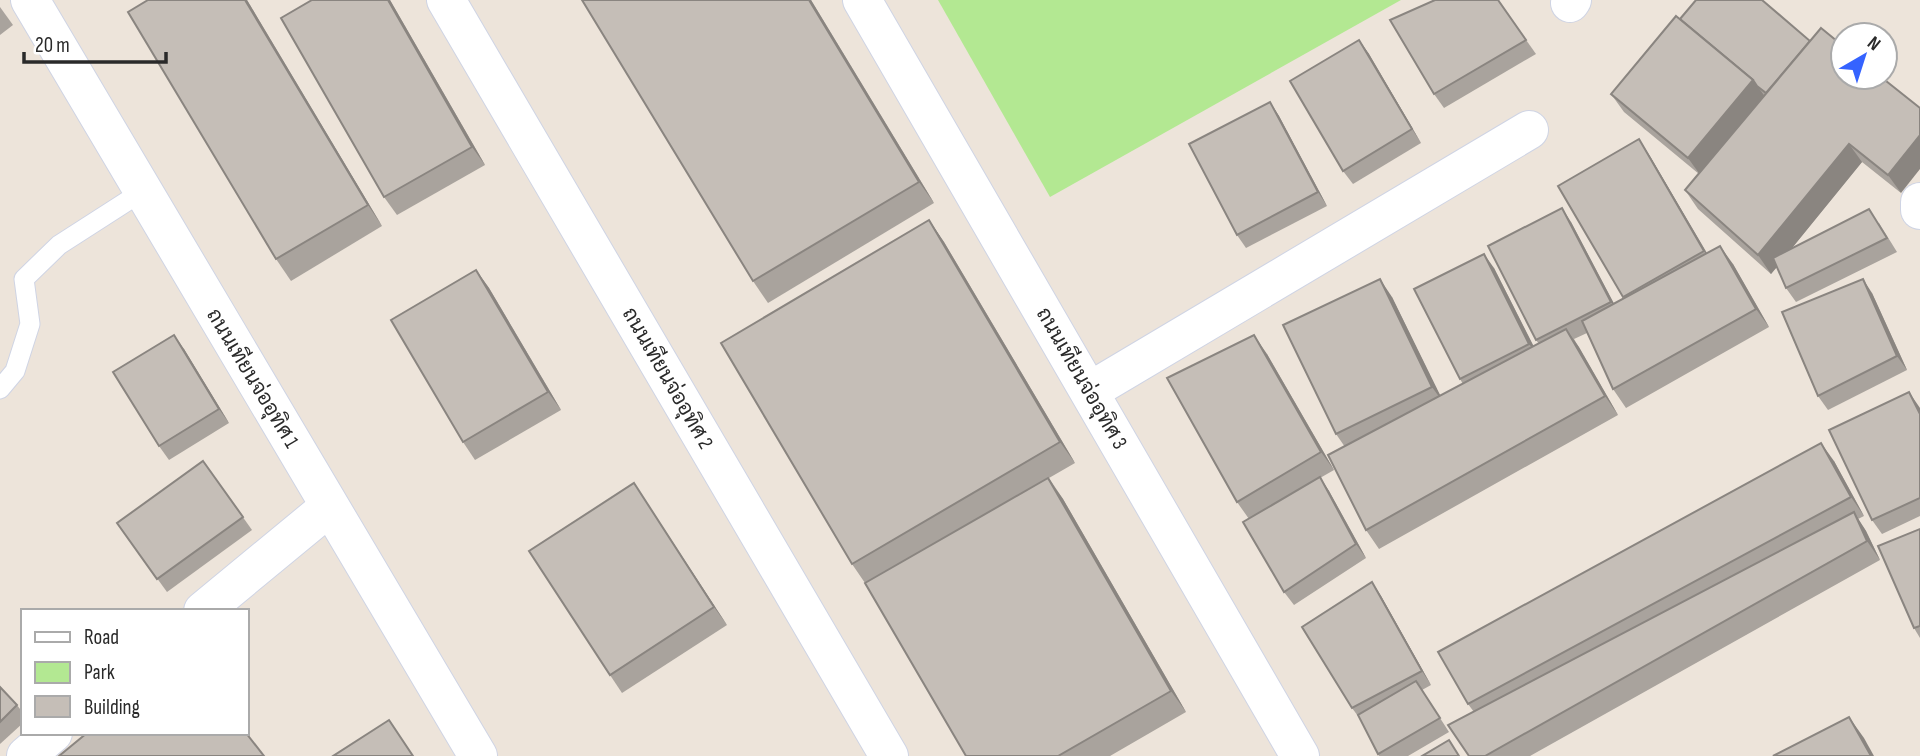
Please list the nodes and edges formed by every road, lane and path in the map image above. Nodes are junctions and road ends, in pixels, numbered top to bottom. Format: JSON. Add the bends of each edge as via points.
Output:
{"nodes":[{"id":1,"x":446,"y":0,"type":"edge"},
{"id":2,"x":862,"y":0,"type":"edge"},
{"id":3,"x":33,"y":1,"type":"edge"},
{"id":4,"x":1529,"y":130,"type":"dead end"},
{"id":5,"x":143,"y":191,"type":"junction"},
{"id":6,"x":1920,"y":202,"type":"edge"},
{"id":7,"x":1920,"y":210,"type":"edge"},
{"id":8,"x":0,"y":389,"type":"edge"},
{"id":9,"x":1090,"y":391,"type":"junction"},
{"id":10,"x":330,"y":507,"type":"junction"},
{"id":11,"x":205,"y":609,"type":"edge"},
{"id":12,"x":52,"y":735,"type":"edge"},
{"id":13,"x":26,"y":756,"type":"edge"},
{"id":14,"x":478,"y":756,"type":"edge"},
{"id":15,"x":890,"y":756,"type":"edge"},
{"id":16,"x":1300,"y":756,"type":"edge"}],
"edges":[{"from":1,"to":15,"type":"street","name":"ถนนเทียนจ่ออุทิศ 2"},
{"from":2,"to":9,"type":"street","name":"ถนนเทียนจ่ออุทิศ 3"},
{"from":3,"to":5,"type":"street","name":"ถนนเทียนจ่ออุทิศ 1"},
{"from":4,"to":9,"type":"street"},
{"from":5,"to":8,"type":"lane","via":[[59,244],[24,279],[30,324],[15,370]]},
{"from":5,"to":10,"type":"street","name":"ถนนเทียนจ่ออุทิศ 1"},
{"from":6,"to":7,"type":"street"},
{"from":9,"to":16,"type":"street","name":"ถนนเทียนจ่ออุทิศ 3"},
{"from":10,"to":11,"type":"street"},
{"from":10,"to":14,"type":"street","name":"ถนนเทียนจ่ออุทิศ 1"},
{"from":12,"to":13,"type":"street"}]}
